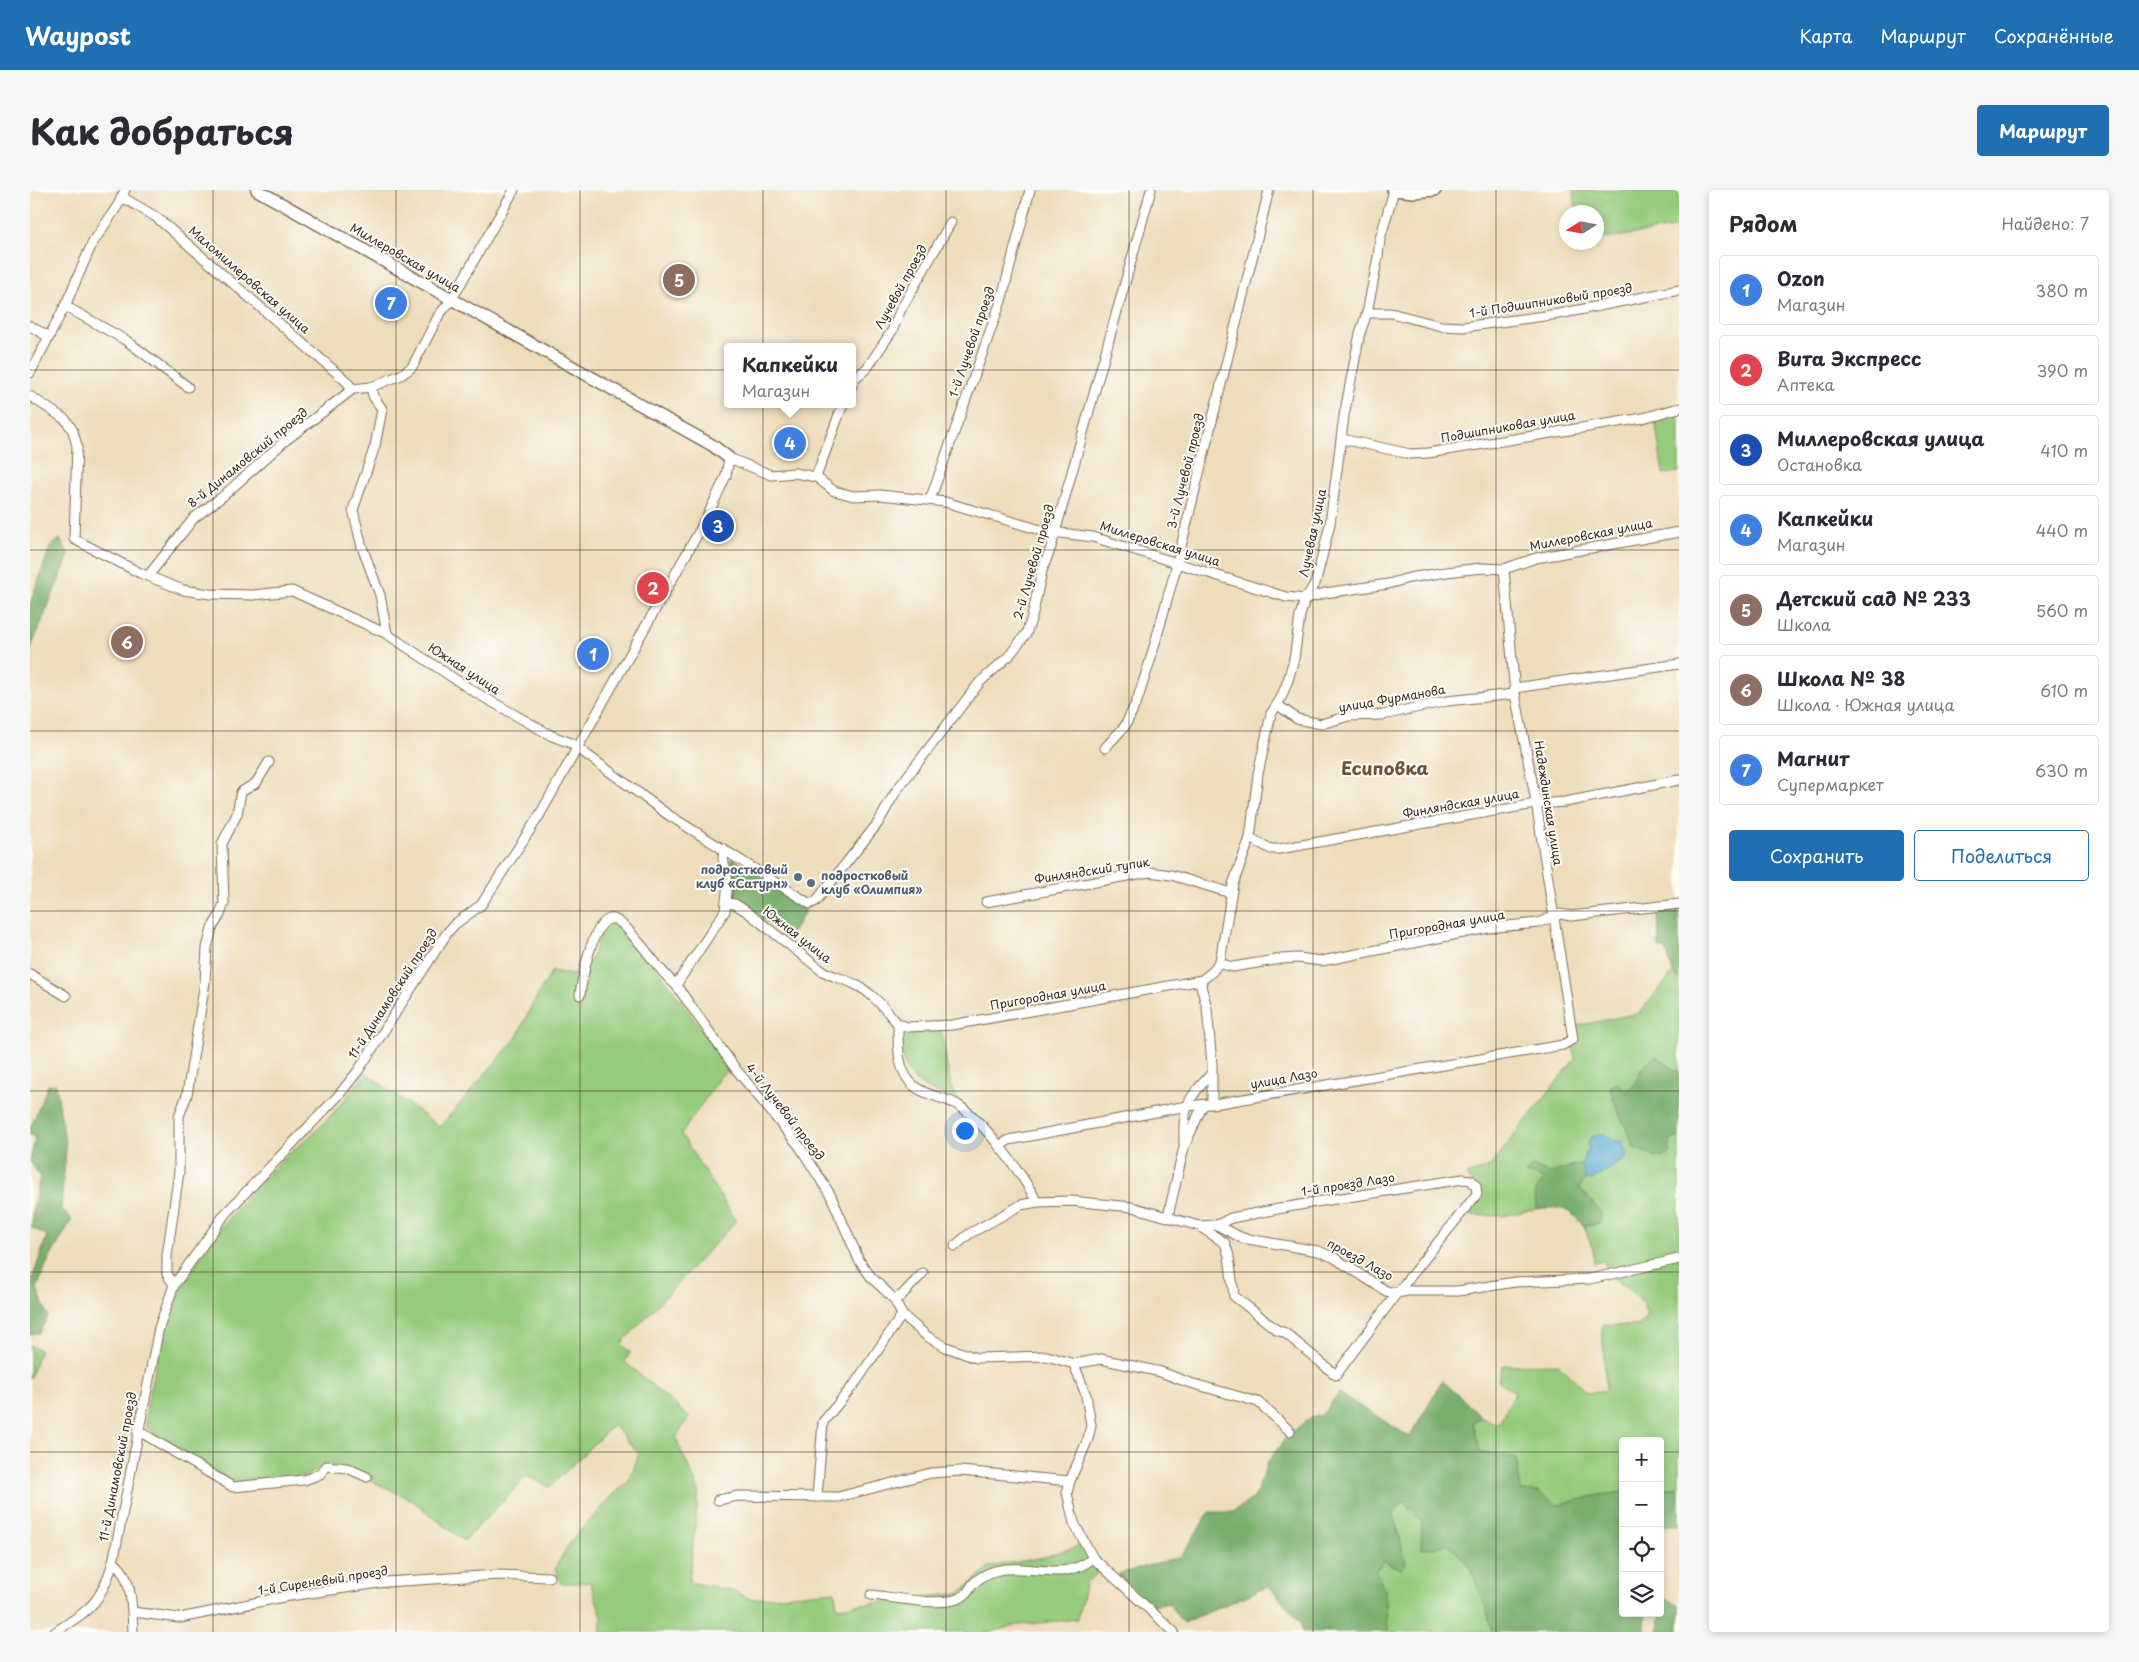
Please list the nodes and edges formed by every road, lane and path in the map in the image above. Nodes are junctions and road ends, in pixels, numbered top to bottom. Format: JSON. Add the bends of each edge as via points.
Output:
{"nodes":[{"id":1,"x":257,"y":190,"type":"edge"},
{"id":2,"x":514,"y":190,"type":"edge"},
{"id":3,"x":1030,"y":190,"type":"edge"},
{"id":4,"x":1151,"y":190,"type":"edge"},
{"id":5,"x":1269,"y":190,"type":"edge"},
{"id":6,"x":1394,"y":190,"type":"edge"},
{"id":7,"x":1435,"y":190,"type":"edge"},
{"id":8,"x":124,"y":194,"type":"edge"},
{"id":9,"x":951,"y":222,"type":"dead end"},
{"id":10,"x":1679,"y":290,"type":"edge"},
{"id":11,"x":452,"y":299,"type":"junction"},
{"id":12,"x":65,"y":306,"type":"junction"},
{"id":13,"x":1367,"y":313,"type":"junction"},
{"id":14,"x":30,"y":326,"type":"edge"},
{"id":15,"x":48,"y":337,"type":"junction"},
{"id":16,"x":30,"y":373,"type":"edge"},
{"id":17,"x":856,"y":377,"type":"edge"},
{"id":18,"x":188,"y":387,"type":"dead end"},
{"id":19,"x":371,"y":387,"type":"junction"},
{"id":20,"x":353,"y":390,"type":"junction"},
{"id":21,"x":30,"y":396,"type":"edge"},
{"id":22,"x":842,"y":408,"type":"edge"},
{"id":23,"x":1679,"y":408,"type":"edge"},
{"id":24,"x":1342,"y":439,"type":"junction"},
{"id":25,"x":729,"y":458,"type":"junction"},
{"id":26,"x":816,"y":477,"type":"junction"},
{"id":27,"x":930,"y":500,"type":"junction"},
{"id":28,"x":1055,"y":532,"type":"junction"},
{"id":29,"x":1679,"y":532,"type":"edge"},
{"id":30,"x":1177,"y":562,"type":"junction"},
{"id":31,"x":1504,"y":569,"type":"junction"},
{"id":32,"x":148,"y":576,"type":"junction"},
{"id":33,"x":1305,"y":599,"type":"junction"},
{"id":34,"x":387,"y":634,"type":"junction"},
{"id":35,"x":1679,"y":664,"type":"edge"},
{"id":36,"x":1515,"y":691,"type":"junction"},
{"id":37,"x":1278,"y":705,"type":"junction"},
{"id":38,"x":577,"y":747,"type":"junction"},
{"id":39,"x":1106,"y":748,"type":"dead end"},
{"id":40,"x":269,"y":762,"type":"dead end"},
{"id":41,"x":1679,"y":780,"type":"edge"},
{"id":42,"x":1535,"y":804,"type":"junction"},
{"id":43,"x":1250,"y":838,"type":"junction"},
{"id":44,"x":724,"y":849,"type":"junction"},
{"id":45,"x":1231,"y":892,"type":"junction"},
{"id":46,"x":986,"y":902,"type":"dead end"},
{"id":47,"x":726,"y":903,"type":"junction"},
{"id":48,"x":810,"y":904,"type":"joint"},
{"id":49,"x":1679,"y":904,"type":"edge"},
{"id":50,"x":1553,"y":916,"type":"junction"},
{"id":51,"x":1220,"y":961,"type":"junction"},
{"id":52,"x":30,"y":974,"type":"edge"},
{"id":53,"x":1202,"y":980,"type":"junction"},
{"id":54,"x":676,"y":985,"type":"junction"},
{"id":55,"x":580,"y":995,"type":"dead end"},
{"id":56,"x":66,"y":996,"type":"dead end"},
{"id":57,"x":898,"y":1024,"type":"junction"},
{"id":58,"x":1574,"y":1039,"type":"joint"},
{"id":59,"x":1212,"y":1072,"type":"junction"},
{"id":60,"x":1207,"y":1105,"type":"junction"},
{"id":61,"x":1187,"y":1106,"type":"junction"},
{"id":62,"x":999,"y":1146,"type":"junction"},
{"id":63,"x":1184,"y":1147,"type":"junction"},
{"id":64,"x":1037,"y":1202,"type":"junction"},
{"id":65,"x":1168,"y":1216,"type":"junction"},
{"id":66,"x":1217,"y":1225,"type":"junction"},
{"id":67,"x":1199,"y":1226,"type":"junction"},
{"id":68,"x":955,"y":1246,"type":"dead end"},
{"id":69,"x":1679,"y":1259,"type":"edge"},
{"id":70,"x":923,"y":1273,"type":"dead end"},
{"id":71,"x":174,"y":1286,"type":"junction"},
{"id":72,"x":1397,"y":1293,"type":"junction"},
{"id":73,"x":894,"y":1299,"type":"junction"},
{"id":74,"x":902,"y":1315,"type":"junction"},
{"id":75,"x":1074,"y":1364,"type":"junction"},
{"id":76,"x":137,"y":1430,"type":"junction"},
{"id":77,"x":1290,"y":1431,"type":"dead end"},
{"id":78,"x":367,"y":1477,"type":"dead end"},
{"id":79,"x":1070,"y":1481,"type":"junction"},
{"id":80,"x":817,"y":1497,"type":"junction"},
{"id":81,"x":718,"y":1500,"type":"dead end"},
{"id":82,"x":1093,"y":1558,"type":"junction"},
{"id":83,"x":113,"y":1562,"type":"junction"},
{"id":84,"x":549,"y":1577,"type":"dead end"},
{"id":85,"x":871,"y":1594,"type":"dead end"},
{"id":86,"x":132,"y":1612,"type":"junction"},
{"id":87,"x":55,"y":1632,"type":"edge"},
{"id":88,"x":133,"y":1632,"type":"edge"},
{"id":89,"x":1174,"y":1632,"type":"edge"}],
"edges":[{"from":1,"to":11,"type":"street","name":"Миллеровская улица"},
{"from":2,"to":11,"type":"street","name":"8-й Динамовский проезд"},
{"from":3,"to":27,"type":"street","name":"1-й Лучевой проезд","via":[[1001,300]]},
{"from":4,"to":28,"type":"street","name":"2-й Лучевой проезд"},
{"from":5,"to":30,"type":"street","name":"3-й Лучевой проезд"},
{"from":6,"to":7,"type":"street"},
{"from":6,"to":13,"type":"street","name":"Лучевая улица","via":[[1380,239]]},
{"from":8,"to":12,"type":"street","via":[[92,244]]},
{"from":8,"to":20,"type":"street","name":"Маломиллеровская улица","via":[[156,217]]},
{"from":9,"to":17,"type":"street","name":"Лучевой проезд","via":[[892,331],[867,368]]},
{"from":10,"to":13,"type":"street","name":"1-й Подшипниковый проезд","via":[[1559,314],[1463,327],[1441,326],[1391,313]]},
{"from":11,"to":19,"type":"street","name":"8-й Динамовский проезд","via":[[439,315],[412,367]]},
{"from":11,"to":25,"type":"street","name":"Миллеровская улица","via":[[712,445]]},
{"from":12,"to":15,"type":"street"},
{"from":12,"to":18,"type":"street","via":[[126,342]]},
{"from":13,"to":24,"type":"street","name":"Лучевая улица","via":[[1360,333]]},
{"from":14,"to":15,"type":"street"},
{"from":15,"to":16,"type":"street"},
{"from":19,"to":20,"type":"street","name":"8-й Динамовский проезд"},
{"from":19,"to":34,"type":"street","via":[[382,409],[375,446],[353,510],[362,547],[380,595]]},
{"from":20,"to":32,"type":"street","name":"8-й Динамовский проезд","via":[[286,440],[194,518]]},
{"from":21,"to":32,"type":"street","name":"Южная улица","via":[[66,420],[73,431],[77,446],[74,539]]},
{"from":22,"to":26,"type":"street"},
{"from":23,"to":24,"type":"street","name":"Подшипниковая улица","via":[[1642,418],[1428,453],[1410,454]]},
{"from":24,"to":33,"type":"street","name":"Лучевая улица","via":[[1324,553],[1315,584]]},
{"from":25,"to":26,"type":"street","name":"Миллеровская улица","via":[[771,475],[795,473]]},
{"from":25,"to":38,"type":"street","name":"11-й Динамовский проезд","via":[[726,476],[705,521]]},
{"from":26,"to":27,"type":"street","name":"Миллеровская улица","via":[[834,491],[854,496]]},
{"from":27,"to":28,"type":"street","name":"Миллеровская улица"},
{"from":28,"to":30,"type":"street","name":"Миллеровская улица","via":[[1093,537]]},
{"from":28,"to":48,"type":"street","name":"2-й Лучевой проезд","via":[[1026,634],[1009,656],[980,682],[896,791],[878,823],[816,901]]},
{"from":29,"to":31,"type":"street","name":"Миллеровская улица","via":[[1536,558]]},
{"from":30,"to":33,"type":"street","name":"Миллеровская улица","via":[[1286,598]]},
{"from":30,"to":39,"type":"street","name":"3-й Лучевой проезд","via":[[1137,701],[1124,726]]},
{"from":31,"to":33,"type":"street","name":"Миллеровская улица","via":[[1446,572]]},
{"from":31,"to":36,"type":"street","name":"Надеждинская улица"},
{"from":32,"to":34,"type":"street","name":"Южная улица","via":[[184,590],[210,594],[253,595],[292,591]]},
{"from":33,"to":37,"type":"street","name":"Лучевая улица","via":[[1294,659]]},
{"from":34,"to":38,"type":"street","name":"Южная улица","via":[[473,691]]},
{"from":35,"to":36,"type":"street","name":"улица Фурманова"},
{"from":36,"to":37,"type":"street","name":"улица Фурманова","via":[[1383,714],[1349,716],[1321,724],[1298,719]]},
{"from":36,"to":42,"type":"street","name":"Надеждинская улица"},
{"from":37,"to":43,"type":"street","name":"Лучевая улица","via":[[1269,723],[1255,792]]},
{"from":38,"to":44,"type":"street","name":"Южная улица","via":[[667,814]]},
{"from":38,"to":71,"type":"street","name":"11-й Динамовский проезд","via":[[539,816],[480,905],[447,934],[358,1071],[226,1214]]},
{"from":40,"to":71,"type":"street","via":[[256,784],[241,792],[237,814],[222,844],[224,903],[207,948],[205,982],[187,1095],[178,1116],[179,1172],[166,1256],[167,1274]]},
{"from":41,"to":42,"type":"street","name":"Финляндская улица","via":[[1564,802]]},
{"from":42,"to":43,"type":"street","name":"Финляндская улица","via":[[1279,849],[1271,849]]},
{"from":42,"to":50,"type":"street","name":"Надеждинская улица"},
{"from":43,"to":45,"type":"street","name":"Лучевая улица"},
{"from":44,"to":47,"type":"street","via":[[728,882]]},
{"from":44,"to":48,"type":"street","name":"Южная улица"},
{"from":45,"to":46,"type":"street","name":"Финляндский тупик","via":[[1150,872]]},
{"from":45,"to":51,"type":"street","name":"Лучевая улица"},
{"from":47,"to":54,"type":"street","via":[[725,911]]},
{"from":47,"to":57,"type":"street","name":"Южная улица","via":[[746,911],[832,977],[854,983],[869,993]]},
{"from":49,"to":50,"type":"street","name":"Пригородная улица"},
{"from":50,"to":51,"type":"street","name":"Пригородная улица","via":[[1538,923],[1488,928],[1322,961],[1298,958],[1232,967]]},
{"from":50,"to":58,"type":"street","name":"Надеждинская улица"},
{"from":51,"to":53,"type":"street"},
{"from":52,"to":56,"type":"street"},
{"from":53,"to":57,"type":"street","name":"Пригородная улица","via":[[952,1025],[908,1027]]},
{"from":53,"to":59,"type":"street"},
{"from":54,"to":55,"type":"street","name":"4-й Лучевой проезд","via":[[636,938],[616,919],[609,919],[600,924],[593,940]]},
{"from":54,"to":73,"type":"street","name":"4-й Лучевой проезд","via":[[735,1068],[800,1147],[831,1196],[859,1260]]},
{"from":57,"to":62,"type":"street","via":[[899,1056],[910,1082],[958,1105]]},
{"from":58,"to":60,"type":"street","name":"улица Лазо","via":[[1564,1045]]},
{"from":59,"to":60,"type":"street"},
{"from":59,"to":61,"type":"street","via":[[1197,1087]]},
{"from":60,"to":61,"type":"street","name":"улица Лазо"},
{"from":60,"to":63,"type":"street"},
{"from":61,"to":62,"type":"street","name":"улица Лазо","via":[[1009,1140]]},
{"from":61,"to":63,"type":"street","via":[[1183,1114]]},
{"from":62,"to":64,"type":"street"},
{"from":63,"to":65,"type":"street"},
{"from":64,"to":65,"type":"street","via":[[1100,1202]]},
{"from":64,"to":68,"type":"street","via":[[1002,1214]]},
{"from":65,"to":67,"type":"street"},
{"from":66,"to":67,"type":"street"},
{"from":66,"to":72,"type":"street","name":"проезд Лазо","via":[[1242,1238],[1318,1251],[1386,1290]]},
{"from":66,"to":72,"type":"street","name":"1-й проезд Лазо","via":[[1231,1218],[1310,1203],[1471,1180],[1477,1194]]},
{"from":67,"to":72,"type":"street","via":[[1225,1243],[1234,1296],[1336,1375]]},
{"from":69,"to":72,"type":"street","name":"проезд Лазо","via":[[1590,1279]]},
{"from":70,"to":73,"type":"street"},
{"from":71,"to":76,"type":"street","name":"11-й Динамовский проезд","via":[[159,1328]]},
{"from":73,"to":74,"type":"street","name":"4-й Лучевой проезд"},
{"from":74,"to":75,"type":"street","via":[[928,1337],[976,1358],[1047,1356]]},
{"from":74,"to":80,"type":"street","via":[[856,1382],[823,1422]]},
{"from":75,"to":77,"type":"street","via":[[1101,1359],[1123,1363],[1249,1398],[1258,1402]]},
{"from":75,"to":79,"type":"street","via":[[1086,1395],[1091,1425]]},
{"from":76,"to":78,"type":"street","via":[[233,1486],[304,1480],[320,1474],[327,1466],[347,1468]]},
{"from":76,"to":83,"type":"street","name":"11-й Динамовский проезд"},
{"from":79,"to":80,"type":"street","via":[[960,1471],[931,1473],[838,1496]]},
{"from":79,"to":82,"type":"street","via":[[1067,1492],[1074,1523]]},
{"from":80,"to":81,"type":"street","via":[[738,1496]]},
{"from":82,"to":85,"type":"street","via":[[1082,1567],[1057,1572],[1006,1569],[988,1573],[958,1599],[924,1602]]},
{"from":82,"to":89,"type":"street"},
{"from":83,"to":86,"type":"street","via":[[124,1577]]},
{"from":83,"to":87,"type":"street","name":"11-й Динамовский проезд","via":[[104,1590],[96,1602]]},
{"from":84,"to":86,"type":"street","name":"1-й Сиреневый проезд","via":[[498,1575],[386,1582],[180,1618]]},
{"from":86,"to":88,"type":"street"}]}
